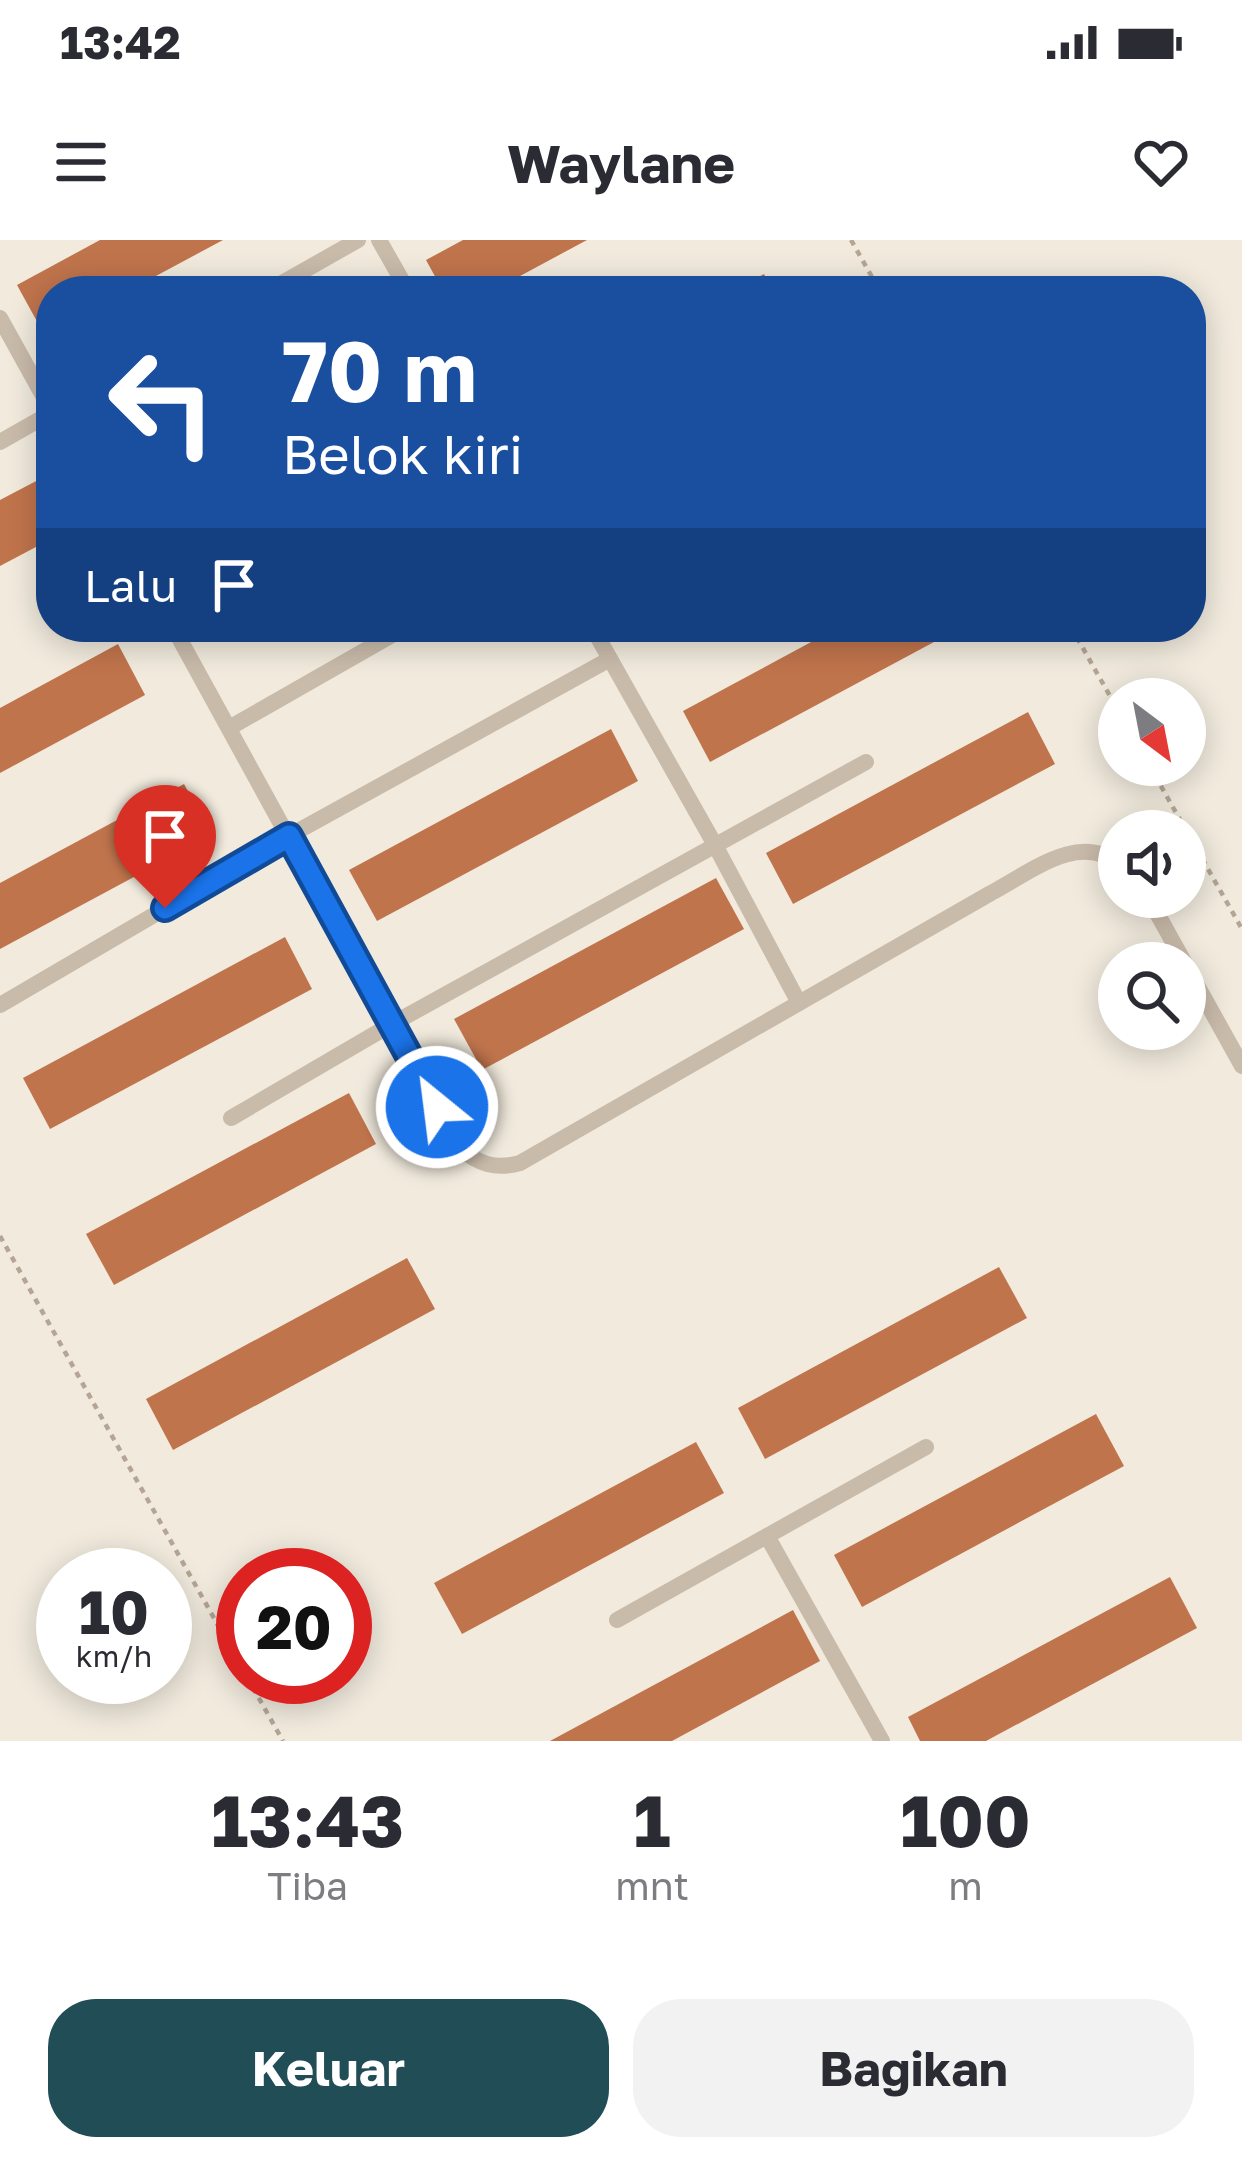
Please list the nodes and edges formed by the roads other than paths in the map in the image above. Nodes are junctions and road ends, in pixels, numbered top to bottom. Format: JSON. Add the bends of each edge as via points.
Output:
{"nodes":[{"id":1,"x":358,"y":240,"type":"edge"},
{"id":2,"x":379,"y":240,"type":"edge"},
{"id":3,"x":294,"y":276,"type":"edge"},
{"id":4,"x":399,"y":276,"type":"edge"},
{"id":5,"x":0,"y":318,"type":"edge"},
{"id":6,"x":36,"y":384,"type":"edge"},
{"id":7,"x":36,"y":421,"type":"edge"},
{"id":8,"x":0,"y":442,"type":"edge"},
{"id":9,"x":180,"y":642,"type":"edge"},
{"id":10,"x":380,"y":642,"type":"edge"},
{"id":11,"x":600,"y":642,"type":"edge"},
{"id":12,"x":610,"y":659,"type":"junction"},
{"id":13,"x":229,"y":728,"type":"junction"},
{"id":14,"x":866,"y":762,"type":"dead end"},
{"id":15,"x":289,"y":836,"type":"junction"},
{"id":16,"x":715,"y":845,"type":"junction"},
{"id":17,"x":1098,"y":852,"type":"edge"},
{"id":18,"x":1160,"y":918,"type":"edge"},
{"id":19,"x":799,"y":1003,"type":"junction"},
{"id":20,"x":0,"y":1005,"type":"edge"},
{"id":21,"x":392,"y":1024,"type":"junction"},
{"id":22,"x":1242,"y":1066,"type":"edge"},
{"id":23,"x":231,"y":1118,"type":"dead end"},
{"id":24,"x":926,"y":1447,"type":"dead end"},
{"id":25,"x":767,"y":1536,"type":"junction"},
{"id":26,"x":617,"y":1620,"type":"dead end"},
{"id":27,"x":882,"y":1741,"type":"edge"}],
"edges":[{"from":1,"to":3,"type":"lane"},
{"from":2,"to":4,"type":"lane"},
{"from":5,"to":6,"type":"lane"},
{"from":7,"to":8,"type":"lane"},
{"from":9,"to":13,"type":"lane"},
{"from":10,"to":13,"type":"lane"},
{"from":11,"to":12,"type":"lane"},
{"from":12,"to":15,"type":"lane"},
{"from":12,"to":16,"type":"lane"},
{"from":13,"to":15,"type":"lane"},
{"from":14,"to":16,"type":"lane"},
{"from":15,"to":20,"type":"lane"},
{"from":15,"to":21,"type":"lane"},
{"from":16,"to":19,"type":"lane"},
{"from":16,"to":21,"type":"lane"},
{"from":17,"to":19,"type":"lane","via":[[1071,852]]},
{"from":18,"to":22,"type":"lane"},
{"from":19,"to":21,"type":"lane","via":[[520,1163],[496,1167],[459,1148]]},
{"from":21,"to":23,"type":"lane"},
{"from":24,"to":25,"type":"lane"},
{"from":25,"to":26,"type":"lane"},
{"from":25,"to":27,"type":"lane"}]}
